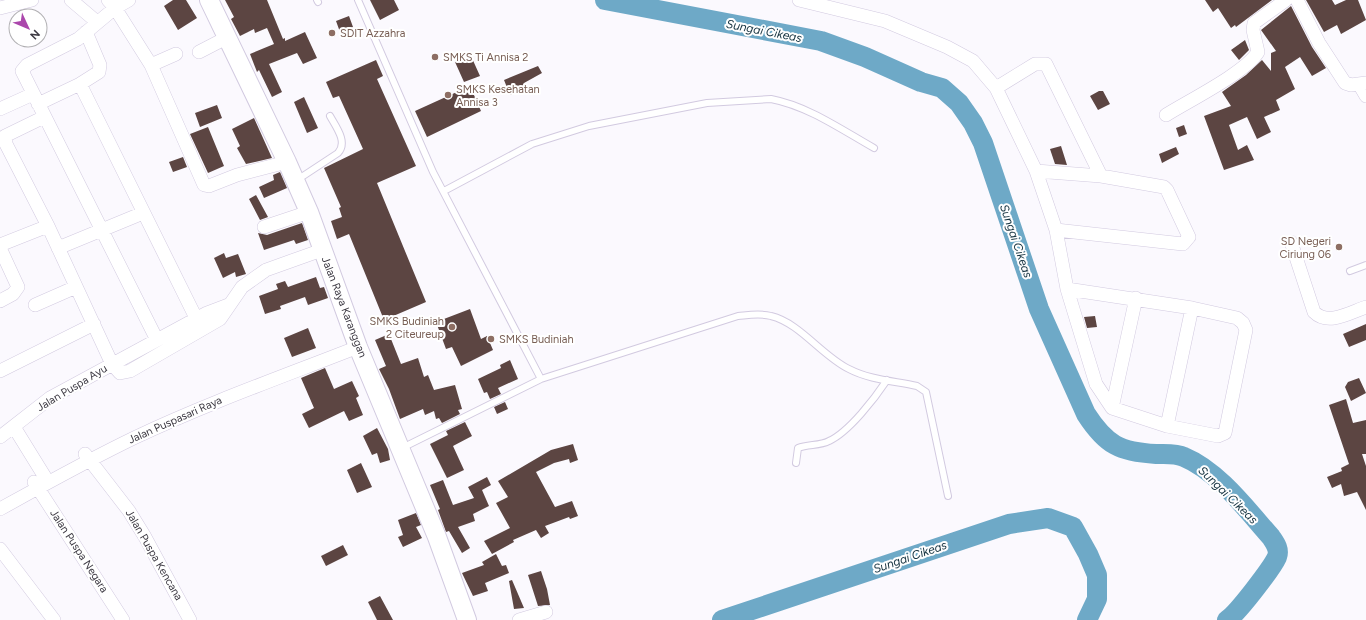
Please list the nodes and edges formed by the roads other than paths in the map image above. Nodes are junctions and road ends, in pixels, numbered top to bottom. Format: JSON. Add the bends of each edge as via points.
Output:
{"nodes":[{"id":1,"x":32,"y":0,"type":"edge"},
{"id":2,"x":71,"y":0,"type":"edge"},
{"id":3,"x":129,"y":0,"type":"edge"},
{"id":4,"x":209,"y":0,"type":"edge"},
{"id":5,"x":358,"y":0,"type":"edge"},
{"id":6,"x":799,"y":0,"type":"edge"},
{"id":7,"x":1286,"y":0,"type":"edge"},
{"id":8,"x":1297,"y":0,"type":"edge"},
{"id":9,"x":112,"y":4,"type":"edge"},
{"id":10,"x":0,"y":8,"type":"edge"},
{"id":11,"x":97,"y":22,"type":"junction"},
{"id":12,"x":86,"y":32,"type":"junction"},
{"id":13,"x":228,"y":37,"type":"junction"},
{"id":14,"x":199,"y":52,"type":"dead end"},
{"id":15,"x":176,"y":54,"type":"dead end"},
{"id":16,"x":151,"y":65,"type":"junction"},
{"id":17,"x":1363,"y":83,"type":"edge"},
{"id":18,"x":80,"y":84,"type":"junction"},
{"id":19,"x":996,"y":88,"type":"junction"},
{"id":20,"x":1366,"y":96,"type":"edge"},
{"id":21,"x":35,"y":99,"type":"junction"},
{"id":22,"x":0,"y":109,"type":"edge"},
{"id":23,"x":1166,"y":115,"type":"dead end"},
{"id":24,"x":330,"y":116,"type":"dead end"},
{"id":25,"x":44,"y":117,"type":"junction"},
{"id":26,"x":874,"y":148,"type":"dead end"},
{"id":27,"x":287,"y":162,"type":"junction"},
{"id":28,"x":1036,"y":171,"type":"junction"},
{"id":29,"x":1100,"y":176,"type":"junction"},
{"id":30,"x":296,"y":181,"type":"junction"},
{"id":31,"x":444,"y":191,"type":"junction"},
{"id":32,"x":309,"y":212,"type":"junction"},
{"id":33,"x":143,"y":213,"type":"junction"},
{"id":34,"x":48,"y":226,"type":"junction"},
{"id":35,"x":264,"y":227,"type":"dead end"},
{"id":36,"x":101,"y":229,"type":"junction"},
{"id":37,"x":1056,"y":230,"type":"junction"},
{"id":38,"x":1291,"y":242,"type":"dead end"},
{"id":39,"x":0,"y":245,"type":"edge"},
{"id":40,"x":0,"y":248,"type":"edge"},
{"id":41,"x":58,"y":248,"type":"junction"},
{"id":42,"x":322,"y":250,"type":"junction"},
{"id":43,"x":1366,"y":265,"type":"edge"},
{"id":44,"x":1350,"y":270,"type":"dead end"},
{"id":45,"x":76,"y":287,"type":"junction"},
{"id":46,"x":1067,"y":289,"type":"junction"},
{"id":47,"x":1136,"y":298,"type":"junction"},
{"id":48,"x":0,"y":301,"type":"edge"},
{"id":49,"x":228,"y":305,"type":"junction"},
{"id":50,"x":35,"y":306,"type":"dead end"},
{"id":51,"x":1366,"y":307,"type":"edge"},
{"id":52,"x":1192,"y":308,"type":"junction"},
{"id":53,"x":196,"y":318,"type":"junction"},
{"id":54,"x":94,"y":324,"type":"junction"},
{"id":55,"x":156,"y":340,"type":"junction"},
{"id":56,"x":357,"y":342,"type":"junction"},
{"id":57,"x":112,"y":364,"type":"junction"},
{"id":58,"x":0,"y":371,"type":"edge"},
{"id":59,"x":541,"y":379,"type":"junction"},
{"id":60,"x":888,"y":380,"type":"junction"},
{"id":61,"x":1112,"y":408,"type":"junction"},
{"id":62,"x":1167,"y":426,"type":"junction"},
{"id":63,"x":14,"y":427,"type":"junction"},
{"id":64,"x":0,"y":437,"type":"edge"},
{"id":65,"x":402,"y":448,"type":"junction"},
{"id":66,"x":87,"y":457,"type":"junction"},
{"id":67,"x":796,"y":463,"type":"dead end"},
{"id":68,"x":37,"y":484,"type":"junction"},
{"id":69,"x":948,"y":496,"type":"dead end"},
{"id":70,"x":0,"y":502,"type":"edge"},
{"id":71,"x":0,"y":510,"type":"edge"},
{"id":72,"x":0,"y":549,"type":"edge"},
{"id":73,"x":108,"y":602,"type":"junction"},
{"id":74,"x":546,"y":612,"type":"dead end"},
{"id":75,"x":54,"y":620,"type":"edge"},
{"id":76,"x":115,"y":620,"type":"edge"},
{"id":77,"x":123,"y":620,"type":"edge"},
{"id":78,"x":190,"y":620,"type":"edge"},
{"id":79,"x":467,"y":620,"type":"edge"},
{"id":80,"x":519,"y":620,"type":"edge"}],
"edges":[{"from":1,"to":10,"type":"street"},
{"from":2,"to":11,"type":"street"},
{"from":3,"to":9,"type":"street"},
{"from":4,"to":13,"type":"street","name":"Jalan Raya Karanggan"},
{"from":5,"to":31,"type":"lane"},
{"from":6,"to":19,"type":"street","via":[[885,21],[947,46],[973,61]]},
{"from":7,"to":23,"type":"street","via":[[1254,24],[1258,52],[1252,59],[1235,73]]},
{"from":8,"to":17,"type":"street","via":[[1319,43],[1342,79],[1351,85]]},
{"from":9,"to":11,"type":"street"},
{"from":9,"to":16,"type":"street"},
{"from":11,"to":12,"type":"street"},
{"from":12,"to":18,"type":"street","via":[[100,69],[96,75]]},
{"from":12,"to":21,"type":"street","via":[[64,47],[24,66],[22,73]]},
{"from":13,"to":14,"type":"street"},
{"from":13,"to":27,"type":"street","name":"Jalan Raya Karanggan"},
{"from":15,"to":16,"type":"street"},
{"from":16,"to":27,"type":"street","via":[[204,185],[209,186],[237,175]]},
{"from":17,"to":20,"type":"street"},
{"from":18,"to":21,"type":"street"},
{"from":18,"to":33,"type":"street"},
{"from":19,"to":28,"type":"street"},
{"from":19,"to":29,"type":"street","via":[[1035,64],[1046,64]]},
{"from":21,"to":22,"type":"street"},
{"from":21,"to":25,"type":"street"},
{"from":24,"to":30,"type":"lane","via":[[343,142],[342,148]]},
{"from":25,"to":34,"type":"street","via":[[5,136],[4,139]]},
{"from":25,"to":36,"type":"street"},
{"from":26,"to":31,"type":"lane","via":[[815,115],[780,101],[771,99],[707,103],[589,126],[532,144]]},
{"from":27,"to":30,"type":"street","name":"Jalan Raya Karanggan"},
{"from":28,"to":29,"type":"street"},
{"from":28,"to":37,"type":"street"},
{"from":29,"to":37,"type":"street","via":[[1164,187],[1189,237],[1187,241],[1183,244]]},
{"from":30,"to":32,"type":"street","name":"Jalan Raya Karanggan"},
{"from":31,"to":59,"type":"lane"},
{"from":32,"to":35,"type":"street"},
{"from":32,"to":42,"type":"street","name":"Jalan Raya Karanggan"},
{"from":33,"to":36,"type":"street"},
{"from":33,"to":53,"type":"street"},
{"from":34,"to":39,"type":"street"},
{"from":34,"to":41,"type":"street"},
{"from":36,"to":41,"type":"street"},
{"from":36,"to":55,"type":"street"},
{"from":37,"to":46,"type":"street"},
{"from":38,"to":51,"type":"street","via":[[1314,312],[1319,317],[1330,319]]},
{"from":40,"to":48,"type":"street","via":[[18,287],[14,294]]},
{"from":41,"to":45,"type":"street"},
{"from":42,"to":49,"type":"street","via":[[257,275],[242,287]]},
{"from":42,"to":56,"type":"street","name":"Jalan Raya Karanggan"},
{"from":43,"to":44,"type":"lane"},
{"from":45,"to":50,"type":"street"},
{"from":45,"to":54,"type":"street"},
{"from":46,"to":47,"type":"street"},
{"from":46,"to":61,"type":"street","via":[[1096,384]]},
{"from":47,"to":52,"type":"street"},
{"from":47,"to":61,"type":"street"},
{"from":49,"to":53,"type":"street","name":"Jalan Puspa Ayu"},
{"from":49,"to":57,"type":"street","via":[[224,315],[214,323],[130,372],[120,373]]},
{"from":52,"to":62,"type":"street"},
{"from":52,"to":62,"type":"street","via":[[1237,318],[1246,330],[1225,433],[1222,435]]},
{"from":53,"to":55,"type":"street","name":"Jalan Puspa Ayu"},
{"from":54,"to":57,"type":"street"},
{"from":54,"to":58,"type":"street"},
{"from":55,"to":57,"type":"street","name":"Jalan Puspa Ayu"},
{"from":56,"to":65,"type":"street","name":"Jalan Raya Karanggan"},
{"from":56,"to":66,"type":"street","name":"Jalan Puspasari Raya"},
{"from":57,"to":63,"type":"street","name":"Jalan Puspa Ayu","via":[[50,398]]},
{"from":59,"to":60,"type":"lane","via":[[738,316],[758,314],[786,322],[850,370]]},
{"from":59,"to":65,"type":"lane"},
{"from":60,"to":67,"type":"lane","via":[[868,405],[836,437],[824,443],[798,448]]},
{"from":60,"to":69,"type":"lane","via":[[917,386],[926,392]]},
{"from":61,"to":62,"type":"street"},
{"from":63,"to":64,"type":"street","name":"Jalan Puspa Ayu"},
{"from":63,"to":68,"type":"street"},
{"from":65,"to":79,"type":"street","name":"Jalan Raya Karanggan"},
{"from":66,"to":68,"type":"street","name":"Jalan Puspasari Raya"},
{"from":66,"to":78,"type":"street","name":"Jalan Puspa Kencana","via":[[129,511]]},
{"from":68,"to":70,"type":"street","name":"Jalan Puspasari Raya"},
{"from":68,"to":71,"type":"street","name":"Jalan Puspasari Raya"},
{"from":68,"to":73,"type":"street","name":"Jalan Puspa Negara"},
{"from":72,"to":75,"type":"street"},
{"from":73,"to":76,"type":"street","name":"Jalan Puspa Negara"},
{"from":73,"to":77,"type":"street","name":"Jalan Puspa Negara"},
{"from":74,"to":80,"type":"street"}]}
